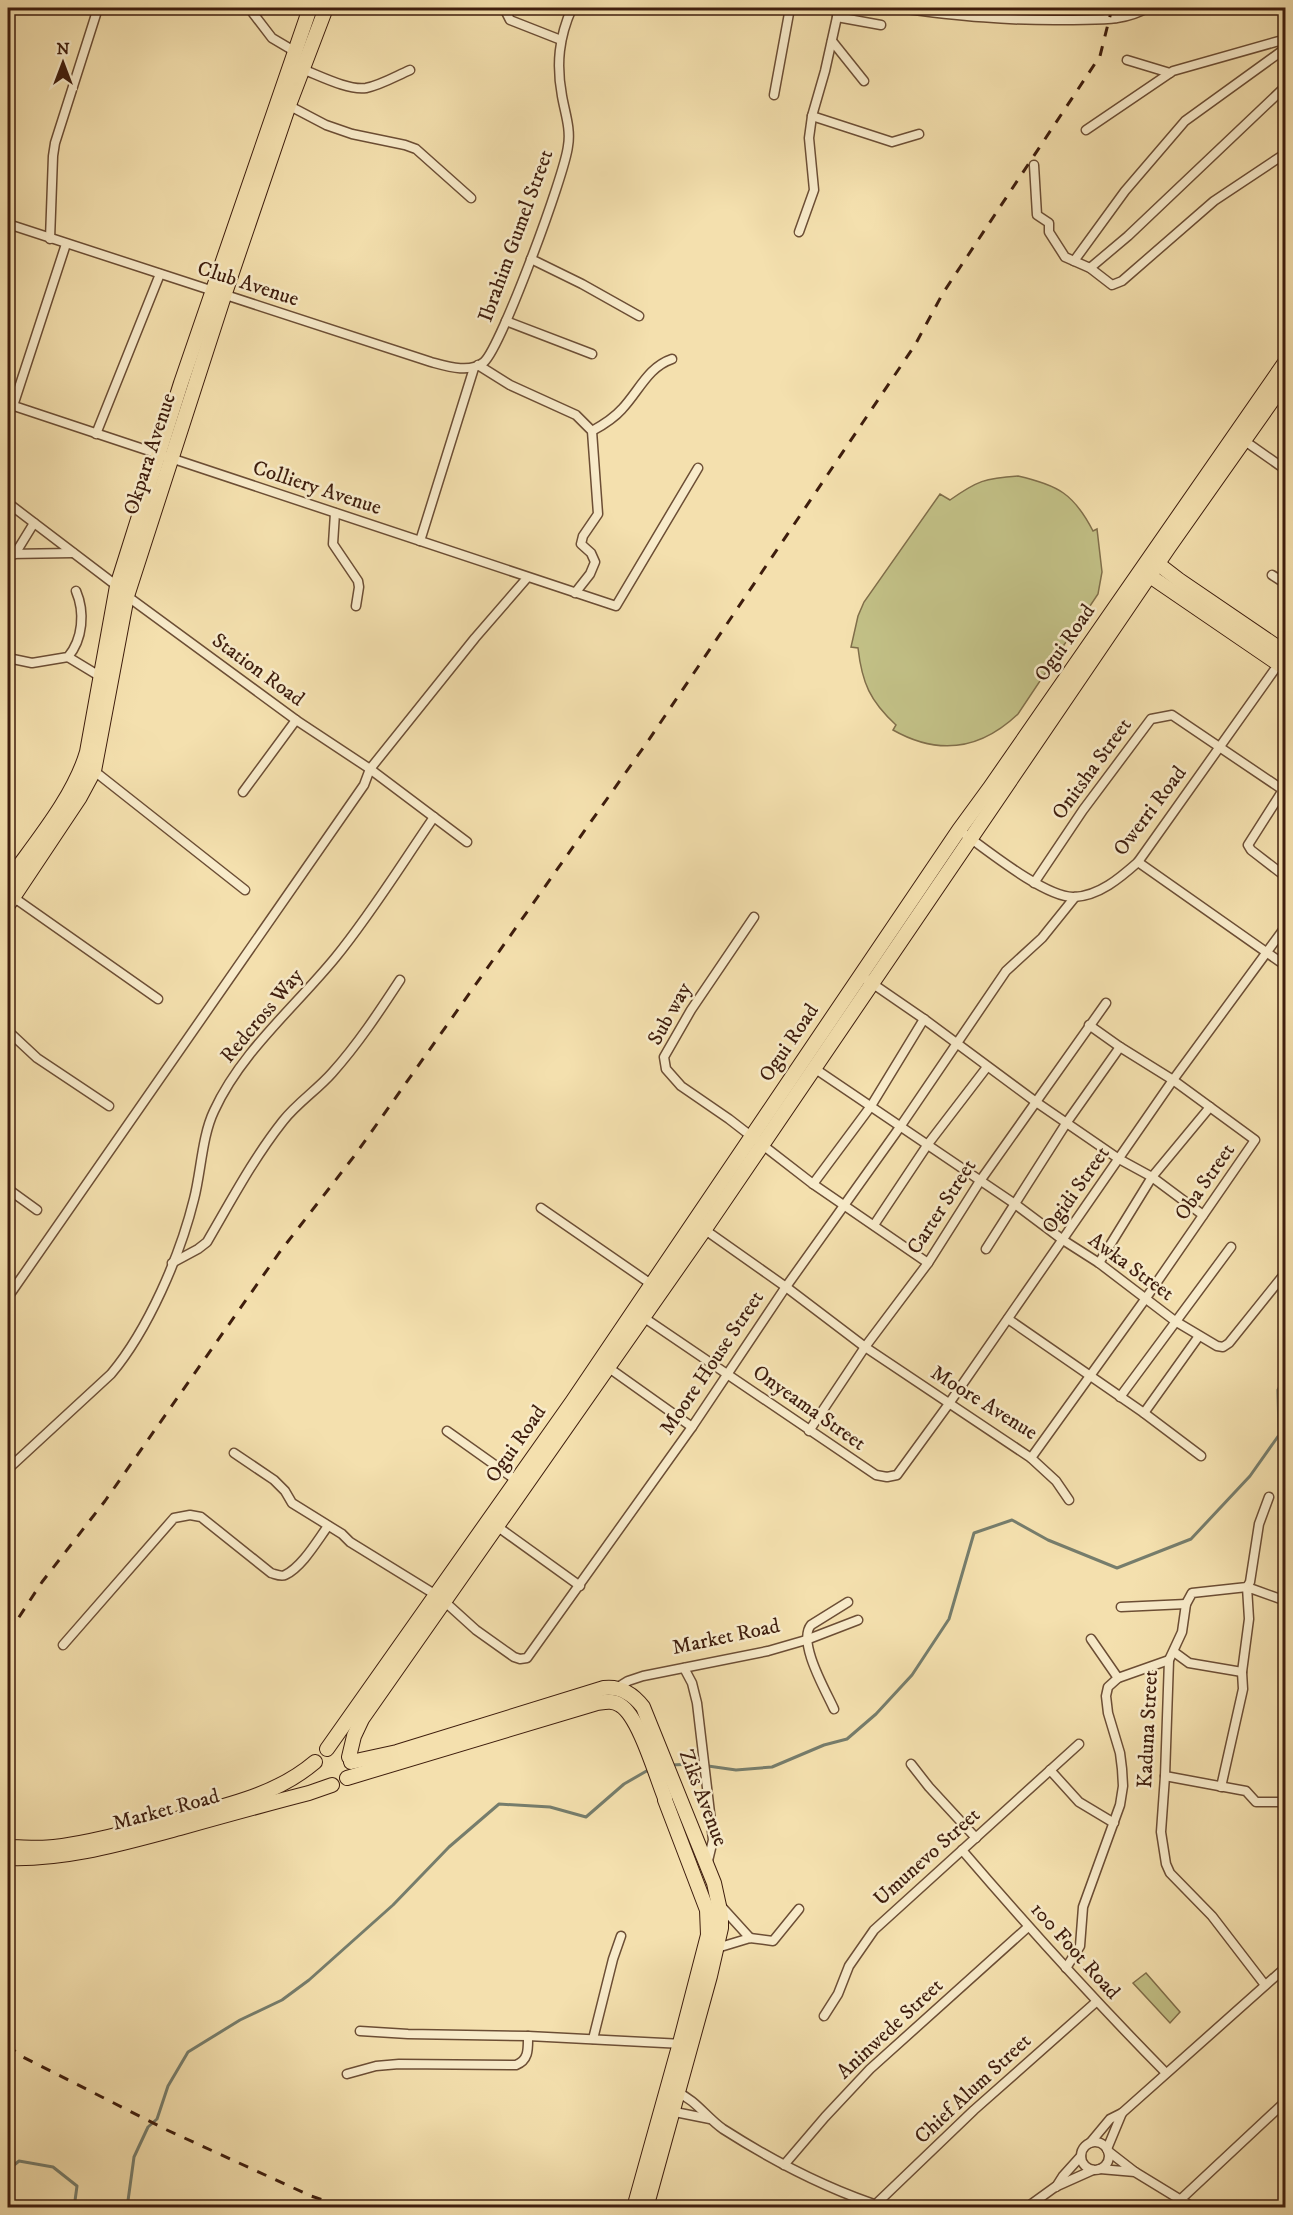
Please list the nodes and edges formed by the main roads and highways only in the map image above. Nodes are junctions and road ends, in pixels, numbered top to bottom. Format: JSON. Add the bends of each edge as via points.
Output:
{"nodes":[{"id":1,"x":310,"y":8,"type":"edge"},
{"id":2,"x":326,"y":8,"type":"edge"},
{"id":3,"x":283,"y":103,"type":"junction"},
{"id":4,"x":1286,"y":361,"type":"edge"},
{"id":5,"x":1286,"y":381,"type":"edge"},
{"id":6,"x":1239,"y":437,"type":"junction"},
{"id":7,"x":1169,"y":547,"type":"junction"},
{"id":8,"x":1150,"y":567,"type":"junction"},
{"id":9,"x":1176,"y":585,"type":"junction"},
{"id":10,"x":122,"y":591,"type":"junction"},
{"id":11,"x":1140,"y":592,"type":"junction"},
{"id":12,"x":1284,"y":661,"type":"edge"},
{"id":13,"x":89,"y":766,"type":"junction"},
{"id":14,"x":13,"y":876,"type":"edge"},
{"id":15,"x":10,"y":901,"type":"edge"},
{"id":16,"x":756,"y":1141,"type":"junction"},
{"id":17,"x":699,"y":1225,"type":"junction"},
{"id":18,"x":440,"y":1598,"type":"junction"},
{"id":19,"x":327,"y":1749,"type":"junction"},
{"id":20,"x":350,"y":1760,"type":"junction"},
{"id":21,"x":315,"y":1762,"type":"junction"},
{"id":22,"x":347,"y":1778,"type":"junction"},
{"id":23,"x":332,"y":1785,"type":"junction"},
{"id":24,"x":8,"y":1847,"type":"edge"},
{"id":25,"x":8,"y":1858,"type":"edge"},
{"id":26,"x":686,"y":2045,"type":"junction"},
{"id":27,"x":667,"y":2110,"type":"junction"},
{"id":28,"x":634,"y":2208,"type":"edge"},
{"id":29,"x":646,"y":2208,"type":"edge"}],
"edges":[{"from":1,"to":3,"type":"main road","name":"Okpara Avenue","via":[[294,51]]},
{"from":2,"to":3,"type":"main road","name":"Okpara Avenue","via":[[302,69]]},
{"from":3,"to":10,"type":"main road","name":"Okpara Avenue"},
{"from":4,"to":6,"type":"main road","name":"Ogui Road"},
{"from":5,"to":6,"type":"main road","name":"Ogui Road"},
{"from":6,"to":7,"type":"main road","name":"Ogui Road"},
{"from":6,"to":8,"type":"main road","name":"Ogui Road"},
{"from":7,"to":8,"type":"main road","name":"Ogui Road"},
{"from":7,"to":9,"type":"main road"},
{"from":8,"to":9,"type":"main road"},
{"from":8,"to":11,"type":"main road","name":"Ogui Road"},
{"from":8,"to":16,"type":"main road","name":"Ogui Road","via":[[959,830],[860,975]]},
{"from":9,"to":11,"type":"main road"},
{"from":9,"to":12,"type":"main road"},
{"from":10,"to":13,"type":"main road","name":"Okpara Avenue"},
{"from":10,"to":13,"type":"main road","name":"Okpara Avenue","via":[[100,677]]},
{"from":11,"to":16,"type":"main road","name":"Ogui Road","via":[[814,1068]]},
{"from":13,"to":14,"type":"main road","name":"Okpara Avenue","via":[[80,797]]},
{"from":14,"to":15,"type":"main road","name":"Okpara Avenue"},
{"from":16,"to":17,"type":"main road","name":"Ogui Road"},
{"from":17,"to":18,"type":"main road","name":"Ogui Road","via":[[651,1284]]},
{"from":17,"to":18,"type":"main road","name":"Ogui Road","via":[[609,1368],[498,1527]]},
{"from":18,"to":19,"type":"main road","name":"Ogui Road"},
{"from":18,"to":20,"type":"main road","name":"Ogui Road","via":[[362,1719]]},
{"from":19,"to":20,"type":"main road","via":[[339,1749]]},
{"from":19,"to":21,"type":"main road"},
{"from":20,"to":22,"type":"main road"},
{"from":20,"to":26,"type":"main road","name":"Ziks Avenue","via":[[397,1752],[604,1688],[616,1687],[630,1693],[644,1707],[720,1905],[717,1948]]},
{"from":21,"to":23,"type":"main road","via":[[315,1773]]},
{"from":21,"to":24,"type":"main road","name":"Market Road","via":[[264,1794],[198,1813],[53,1847]]},
{"from":22,"to":23,"type":"main road"},
{"from":22,"to":26,"type":"main road","name":"Ziks Avenue","via":[[597,1703],[617,1703],[628,1712],[639,1731],[707,1910],[708,1935]]},
{"from":23,"to":25,"type":"main road","name":"Market Road","via":[[118,1845],[62,1856]]},
{"from":26,"to":27,"type":"main road","name":"Ziks Avenue"},
{"from":27,"to":28,"type":"main road","name":"Ziks Avenue"},
{"from":27,"to":29,"type":"main road","name":"Ziks Avenue"}]}
